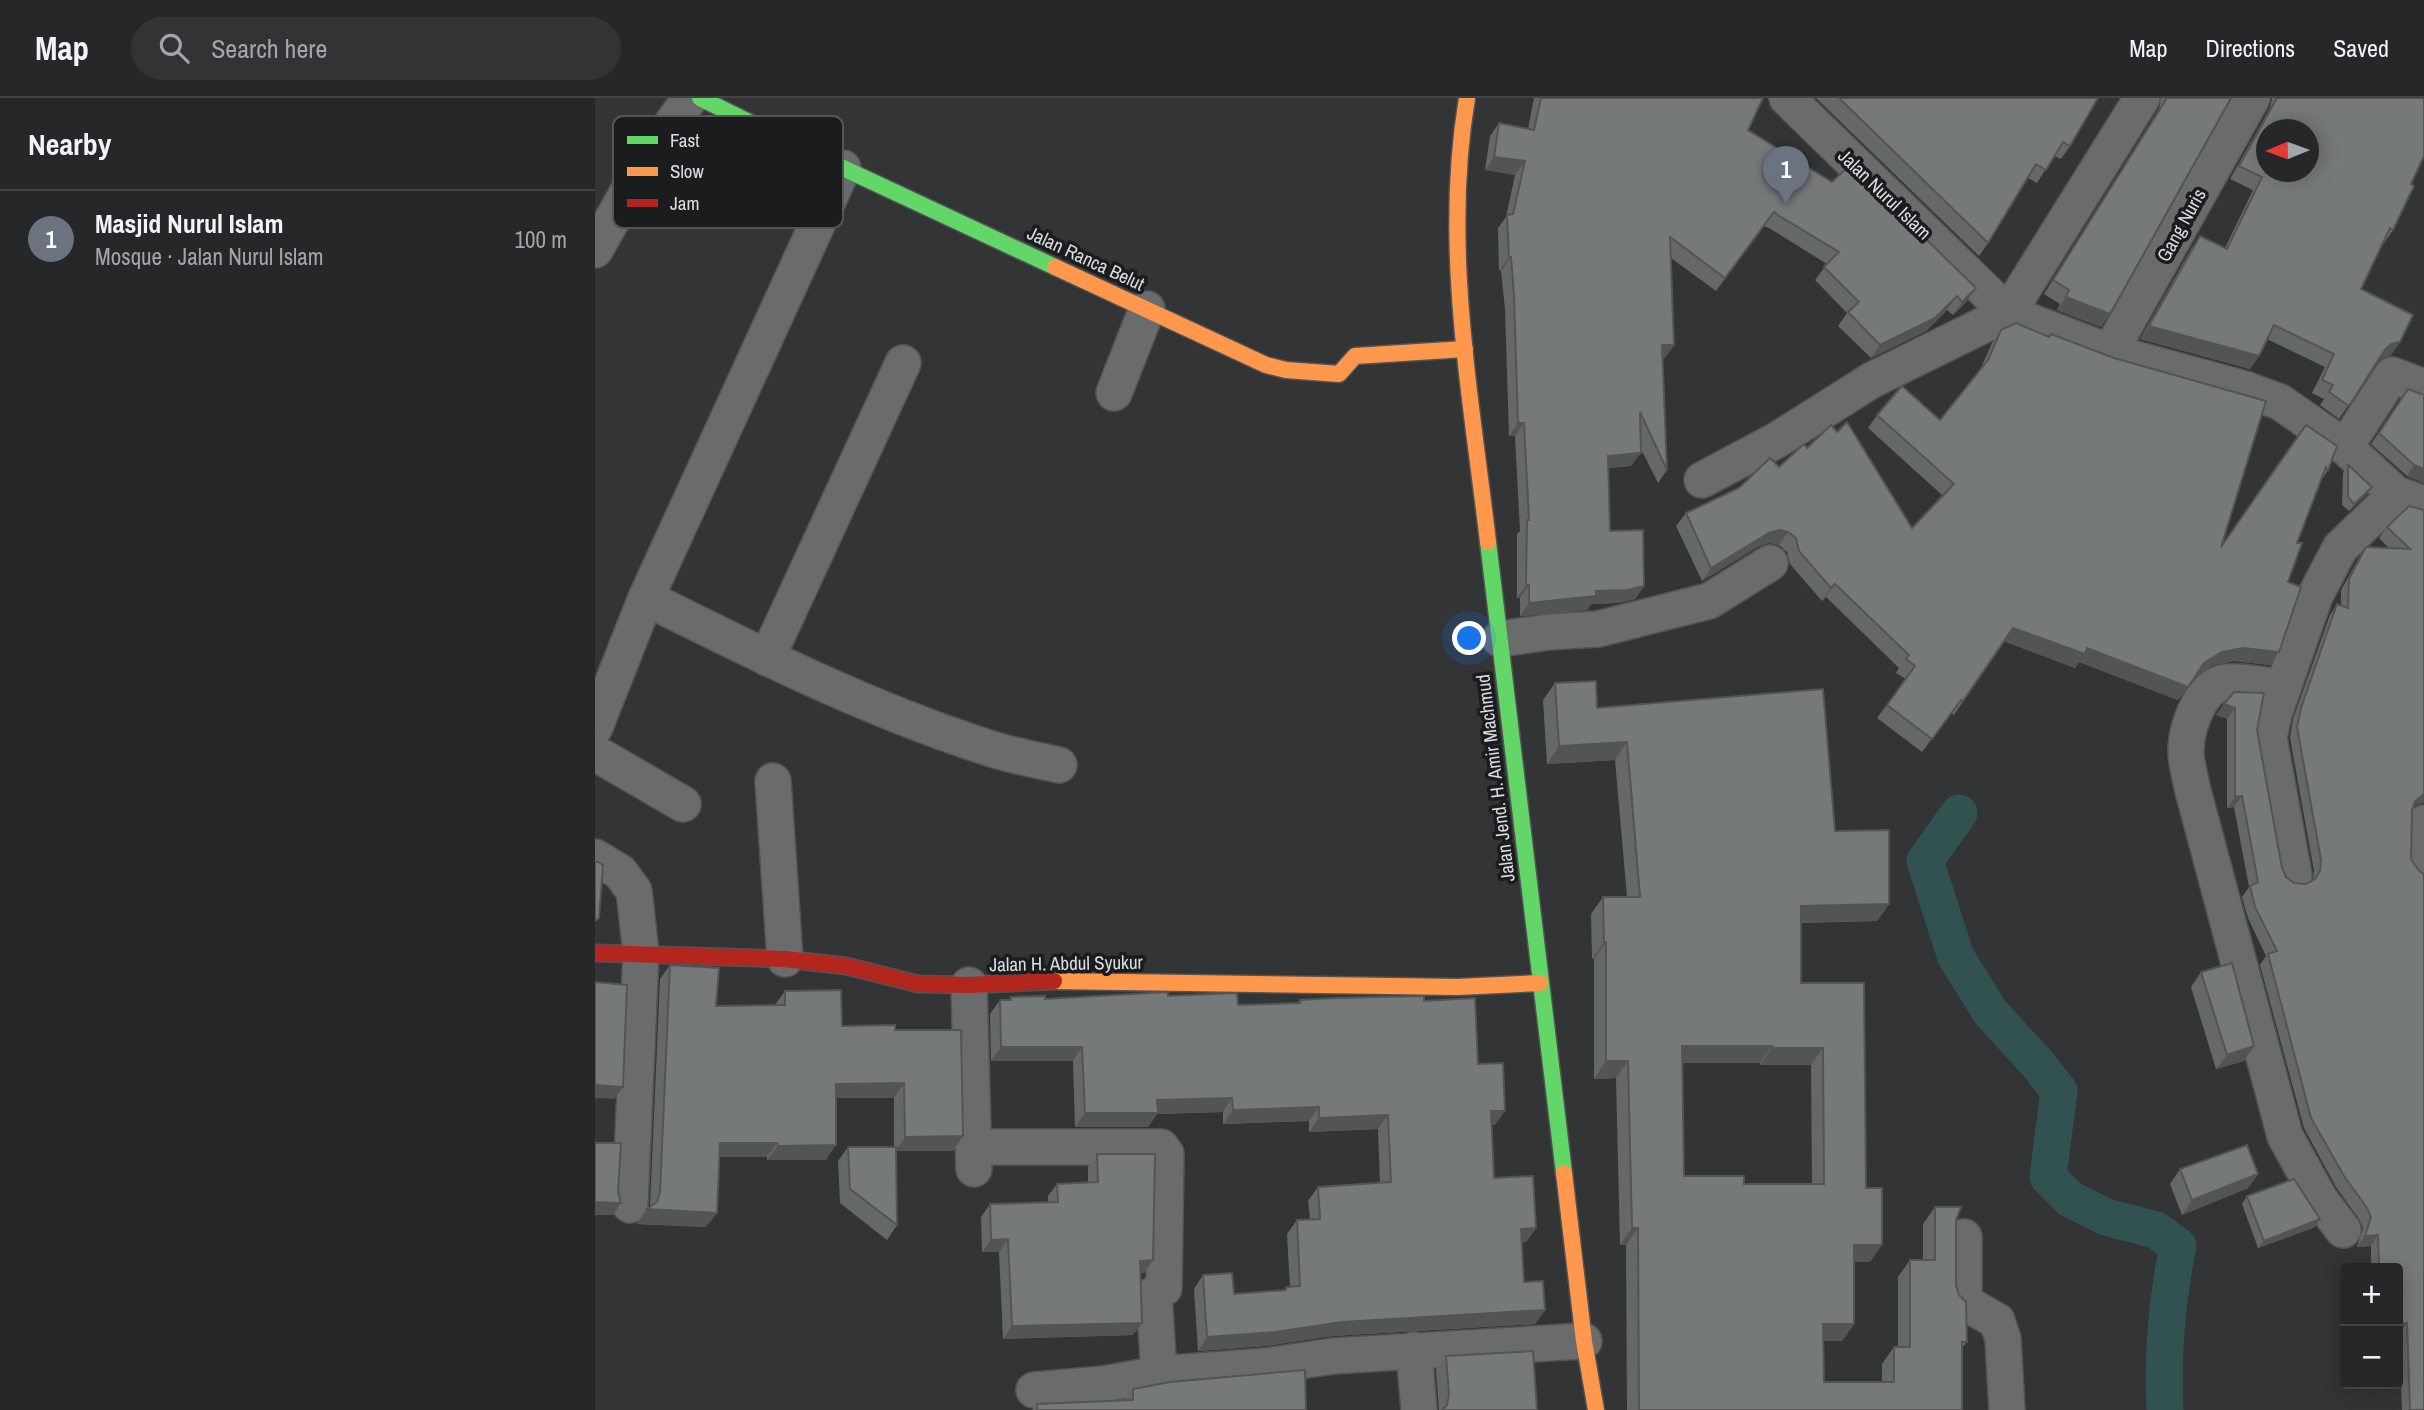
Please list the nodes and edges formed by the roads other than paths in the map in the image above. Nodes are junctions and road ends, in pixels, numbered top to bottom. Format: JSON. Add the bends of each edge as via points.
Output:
{"nodes":[{"id":1,"x":690,"y":98,"type":"edge"},
{"id":2,"x":700,"y":98,"type":"edge"},
{"id":3,"x":1467,"y":98,"type":"edge"},
{"id":4,"x":1787,"y":98,"type":"edge"},
{"id":5,"x":2143,"y":98,"type":"edge"},
{"id":6,"x":2252,"y":98,"type":"edge"},
{"id":7,"x":677,"y":116,"type":"edge"},
{"id":8,"x":737,"y":116,"type":"edge"},
{"id":9,"x":843,"y":168,"type":"edge"},
{"id":10,"x":613,"y":218,"type":"edge"},
{"id":11,"x":816,"y":228,"type":"edge"},
{"id":12,"x":595,"y":250,"type":"edge"},
{"id":13,"x":1995,"y":301,"type":"junction"},
{"id":14,"x":1147,"y":309,"type":"junction"},
{"id":15,"x":1465,"y":349,"type":"junction"},
{"id":16,"x":2110,"y":352,"type":"junction"},
{"id":17,"x":903,"y":363,"type":"dead end"},
{"id":18,"x":2424,"y":387,"type":"edge"},
{"id":19,"x":1114,"y":393,"type":"dead end"},
{"id":20,"x":2345,"y":447,"type":"junction"},
{"id":21,"x":1702,"y":480,"type":"dead end"},
{"id":22,"x":2410,"y":499,"type":"edge"},
{"id":23,"x":1770,"y":563,"type":"dead end"},
{"id":24,"x":646,"y":598,"type":"junction"},
{"id":25,"x":1500,"y":639,"type":"junction"},
{"id":26,"x":767,"y":658,"type":"junction"},
{"id":27,"x":606,"y":667,"type":"edge"},
{"id":28,"x":2282,"y":687,"type":"junction"},
{"id":29,"x":595,"y":727,"type":"edge"},
{"id":30,"x":595,"y":753,"type":"edge"},
{"id":31,"x":1059,"y":765,"type":"dead end"},
{"id":32,"x":773,"y":781,"type":"dead end"},
{"id":33,"x":683,"y":804,"type":"dead end"},
{"id":34,"x":2424,"y":823,"type":"edge"},
{"id":35,"x":595,"y":857,"type":"edge"},
{"id":36,"x":2424,"y":867,"type":"edge"},
{"id":37,"x":2294,"y":875,"type":"dead end"},
{"id":38,"x":595,"y":953,"type":"edge"},
{"id":39,"x":641,"y":953,"type":"junction"},
{"id":40,"x":785,"y":959,"type":"junction"},
{"id":41,"x":1540,"y":983,"type":"junction"},
{"id":42,"x":969,"y":985,"type":"junction"},
{"id":43,"x":630,"y":1205,"type":"dead end"},
{"id":44,"x":2343,"y":1230,"type":"dead end"},
{"id":45,"x":1964,"y":1237,"type":"dead end"},
{"id":46,"x":1584,"y":1341,"type":"junction"},
{"id":47,"x":1414,"y":1350,"type":"junction"},
{"id":48,"x":1159,"y":1374,"type":"junction"},
{"id":49,"x":1034,"y":1390,"type":"dead end"},
{"id":50,"x":1419,"y":1410,"type":"edge"},
{"id":51,"x":1595,"y":1410,"type":"edge"},
{"id":52,"x":2007,"y":1410,"type":"edge"}],
"edges":[{"from":1,"to":7,"type":"street"},
{"from":2,"to":8,"type":"main road","name":"Jalan Ranca Belut"},
{"from":3,"to":15,"type":"main road","name":"Jalan Jend. H. Amir Machmud","via":[[1461,129],[1456,236]]},
{"from":4,"to":13,"type":"street","name":"Jalan Nurul Islam"},
{"from":5,"to":13,"type":"street"},
{"from":6,"to":16,"type":"street","name":"Gang Nuris"},
{"from":9,"to":14,"type":"main road","name":"Jalan Ranca Belut"},
{"from":10,"to":12,"type":"street"},
{"from":11,"to":24,"type":"street"},
{"from":13,"to":16,"type":"street"},
{"from":13,"to":21,"type":"street","via":[[1777,440]]},
{"from":14,"to":15,"type":"main road","name":"Jalan Ranca Belut","via":[[1286,370],[1339,374],[1355,356]]},
{"from":14,"to":19,"type":"street"},
{"from":15,"to":25,"type":"main road","name":"Jalan Jend. H. Amir Machmud"},
{"from":16,"to":20,"type":"street","via":[[2280,402]]},
{"from":17,"to":26,"type":"street"},
{"from":18,"to":20,"type":"street","via":[[2392,375]]},
{"from":20,"to":22,"type":"street"},
{"from":22,"to":28,"type":"street","via":[[2340,548],[2315,596]]},
{"from":23,"to":25,"type":"street","via":[[1709,601],[1598,629]]},
{"from":24,"to":26,"type":"street"},
{"from":24,"to":27,"type":"street"},
{"from":25,"to":41,"type":"main road","name":"Jalan Jend. H. Amir Machmud"},
{"from":26,"to":31,"type":"street","via":[[920,724],[994,750]]},
{"from":27,"to":29,"type":"street"},
{"from":28,"to":37,"type":"street","via":[[2269,738]]},
{"from":28,"to":44,"type":"street","via":[[2226,682],[2211,688],[2192,721],[2186,748],[2192,786],[2285,1136],[2319,1198]]},
{"from":30,"to":33,"type":"street"},
{"from":32,"to":40,"type":"street"},
{"from":34,"to":36,"type":"street"},
{"from":35,"to":39,"type":"street","via":[[620,872],[634,891]]},
{"from":38,"to":39,"type":"main road","name":"Jalan H. Abdul Syukur"},
{"from":39,"to":40,"type":"main road","name":"Jalan H. Abdul Syukur"},
{"from":39,"to":43,"type":"street"},
{"from":40,"to":42,"type":"main road","name":"Jalan H. Abdul Syukur","via":[[846,966],[918,984]]},
{"from":41,"to":42,"type":"main road","name":"Jalan H. Abdul Syukur","via":[[1457,987],[1059,981]]},
{"from":41,"to":46,"type":"main road","name":"Jalan Jend. H. Amir Machmud"},
{"from":42,"to":48,"type":"street","via":[[973,1158],[1161,1147],[1166,1154],[1164,1288],[1154,1294]]},
{"from":45,"to":52,"type":"street","via":[[1964,1302],[1997,1321],[2003,1339]]},
{"from":46,"to":47,"type":"street"},
{"from":46,"to":51,"type":"main road","name":"Jalan Jend. H. Amir Machmud"},
{"from":47,"to":48,"type":"street"},
{"from":47,"to":50,"type":"street"},
{"from":48,"to":49,"type":"street"}]}
